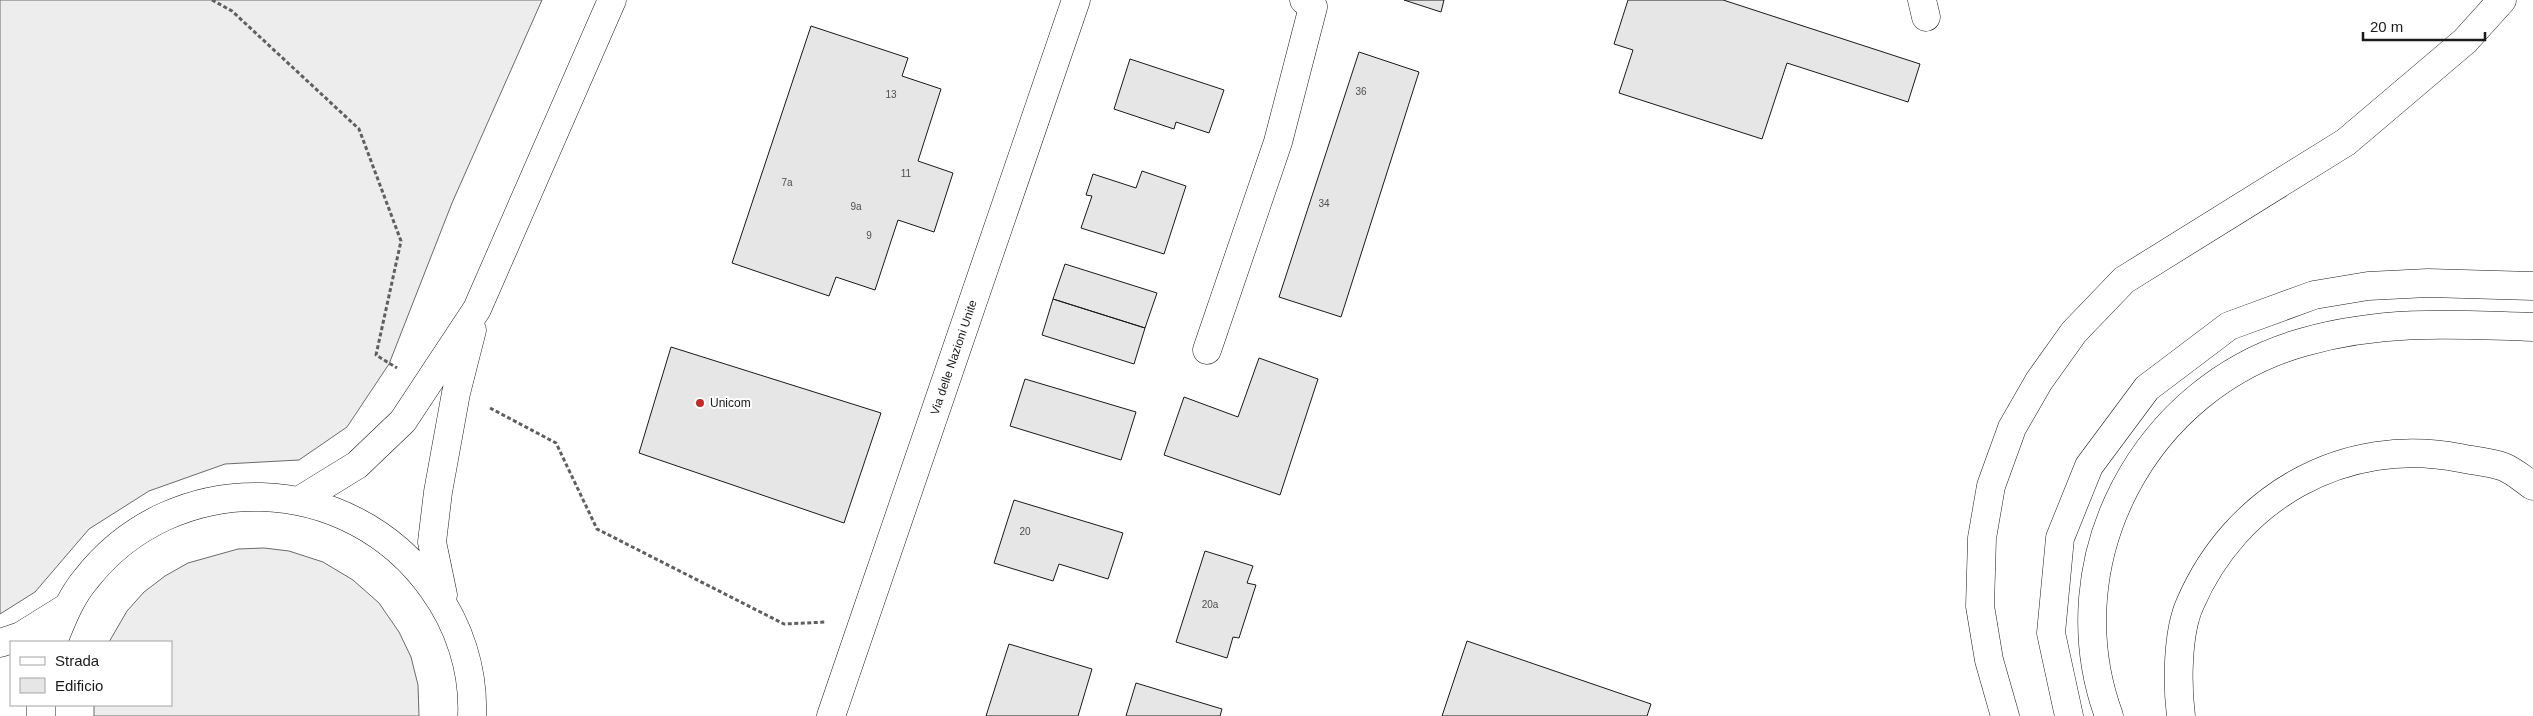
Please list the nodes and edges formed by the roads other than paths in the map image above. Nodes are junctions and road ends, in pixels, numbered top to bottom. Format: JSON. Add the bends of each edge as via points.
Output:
{"nodes":[{"id":1,"x":612,"y":0,"type":"edge"},
{"id":2,"x":1076,"y":0,"type":"edge"},
{"id":3,"x":1304,"y":0,"type":"edge"},
{"id":4,"x":2502,"y":0,"type":"edge"},
{"id":5,"x":2533,"y":286,"type":"edge"},
{"id":6,"x":477,"y":310,"type":"junction"},
{"id":7,"x":2533,"y":327,"type":"edge"},
{"id":8,"x":1207,"y":350,"type":"dead end"},
{"id":9,"x":2533,"y":486,"type":"edge"},
{"id":10,"x":300,"y":500,"type":"junction"},
{"id":11,"x":445,"y":606,"type":"junction"},
{"id":12,"x":66,"y":608,"type":"junction"},
{"id":13,"x":53,"y":641,"type":"edge"},
{"id":14,"x":0,"y":643,"type":"edge"},
{"id":15,"x":473,"y":715,"type":"edge"},
{"id":16,"x":831,"y":716,"type":"edge"},
{"id":17,"x":2005,"y":716,"type":"edge"},
{"id":18,"x":2069,"y":716,"type":"edge"},
{"id":19,"x":2109,"y":716,"type":"edge"},
{"id":20,"x":2181,"y":716,"type":"edge"}],
"edges":[{"from":1,"to":6,"type":"main road"},
{"from":2,"to":16,"type":"main road","name":"Via delle Nazioni Unite"},
{"from":3,"to":8,"type":"main road","via":[[1313,6],[1278,142]]},
{"from":4,"to":17,"type":"main road","via":[[2464,41],[2346,142],[2124,280],[2074,332],[2039,381],[2012,428],[1997,469],[1982,538],[1980,606],[1989,660]]},
{"from":5,"to":18,"type":"main road","via":[[2428,283],[2368,286],[2314,295],[2229,326],[2147,388],[2089,466],[2060,538],[2051,634]]},
{"from":6,"to":10,"type":"main road","via":[[403,421],[358,465]]},
{"from":6,"to":11,"type":"main road","via":[[456,393],[432,542]]},
{"from":7,"to":19,"type":"main road","via":[[2422,323],[2362,328],[2303,342],[2263,356],[2223,378],[2187,405],[2128,479],[2107,529],[2094,582],[2091,634],[2098,686]]},
{"from":9,"to":20,"type":"main road","via":[[2505,467],[2431,452],[2388,453],[2345,463],[2310,476],[2279,493],[2241,526],[2207,569],[2189,606],[2179,654]]},
{"from":10,"to":11,"type":"main road","via":[[344,514],[384,537],[419,568]]},
{"from":10,"to":12,"type":"main road","via":[[232,497],[166,515],[135,532],[108,554],[85,579]]},
{"from":11,"to":15,"type":"main road","via":[[460,640],[470,676]]},
{"from":12,"to":13,"type":"main road"},
{"from":12,"to":14,"type":"main road","via":[[21,636]]}]}
